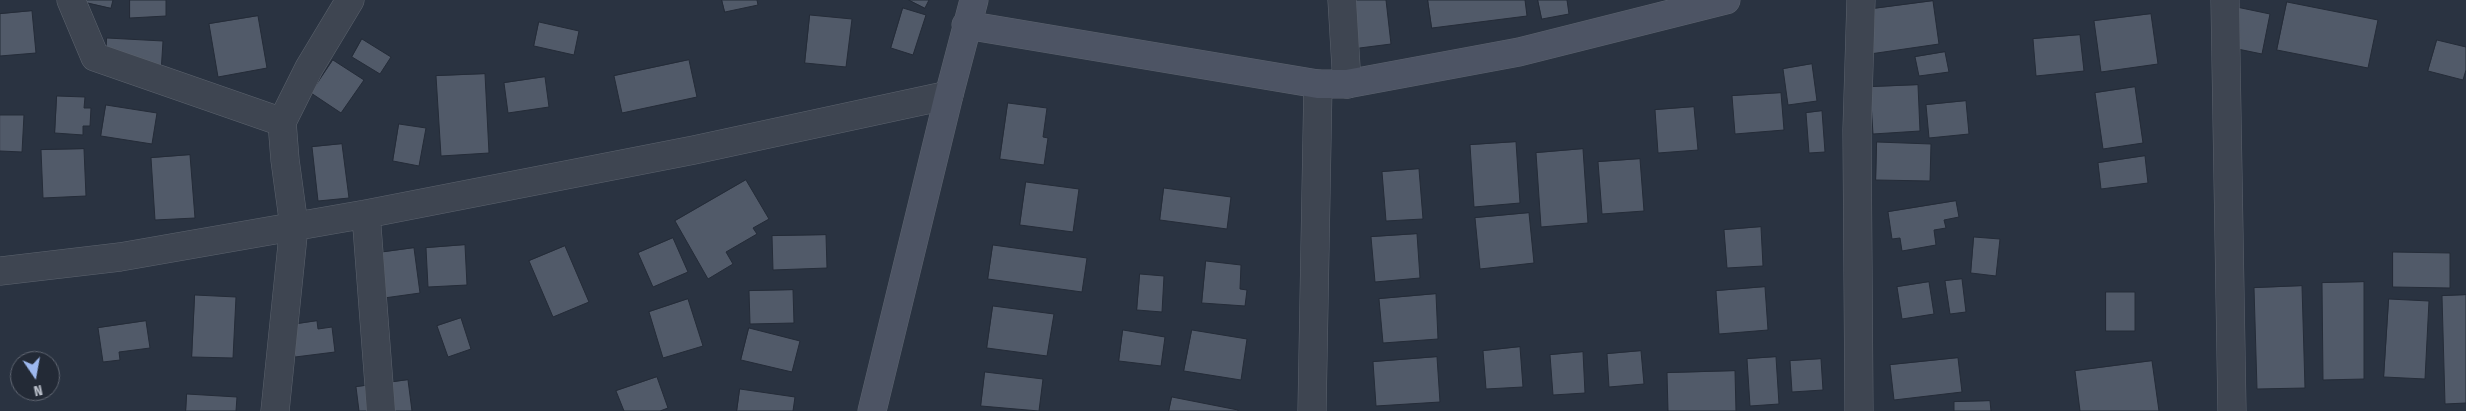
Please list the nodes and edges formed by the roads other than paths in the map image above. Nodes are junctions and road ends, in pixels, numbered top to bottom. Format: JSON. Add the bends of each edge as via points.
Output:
{"nodes":[{"id":1,"x":72,"y":0,"type":"edge"},
{"id":2,"x":350,"y":0,"type":"edge"},
{"id":3,"x":1342,"y":0,"type":"edge"},
{"id":4,"x":1726,"y":0,"type":"edge"},
{"id":5,"x":1861,"y":0,"type":"edge"},
{"id":6,"x":2225,"y":0,"type":"edge"},
{"id":7,"x":970,"y":12,"type":"edge"},
{"id":8,"x":1318,"y":84,"type":"junction"},
{"id":9,"x":1348,"y":84,"type":"junction"},
{"id":10,"x":949,"y":95,"type":"junction"},
{"id":11,"x":282,"y":122,"type":"junction"},
{"id":12,"x":366,"y":214,"type":"junction"},
{"id":13,"x":294,"y":226,"type":"junction"},
{"id":14,"x":0,"y":271,"type":"edge"},
{"id":15,"x":275,"y":411,"type":"edge"},
{"id":16,"x":381,"y":411,"type":"edge"},
{"id":17,"x":872,"y":411,"type":"edge"},
{"id":18,"x":1312,"y":411,"type":"edge"},
{"id":19,"x":1859,"y":411,"type":"edge"},
{"id":20,"x":2232,"y":411,"type":"edge"}],
"edges":[{"from":1,"to":11,"type":"street","via":[[95,57]]},
{"from":2,"to":11,"type":"street","via":[[309,68]]},
{"from":3,"to":9,"type":"street"},
{"from":4,"to":9,"type":"street","via":[[1519,52]]},
{"from":5,"to":19,"type":"street","via":[[1857,140]]},
{"from":6,"to":20,"type":"street"},
{"from":7,"to":8,"type":"street"},
{"from":7,"to":10,"type":"street"},
{"from":8,"to":9,"type":"street"},
{"from":8,"to":18,"type":"street"},
{"from":10,"to":12,"type":"street","via":[[694,150]]},
{"from":10,"to":17,"type":"street"},
{"from":11,"to":13,"type":"street"},
{"from":12,"to":13,"type":"street"},
{"from":12,"to":16,"type":"street"},
{"from":13,"to":14,"type":"street","via":[[120,257]]},
{"from":13,"to":15,"type":"street"}]}
